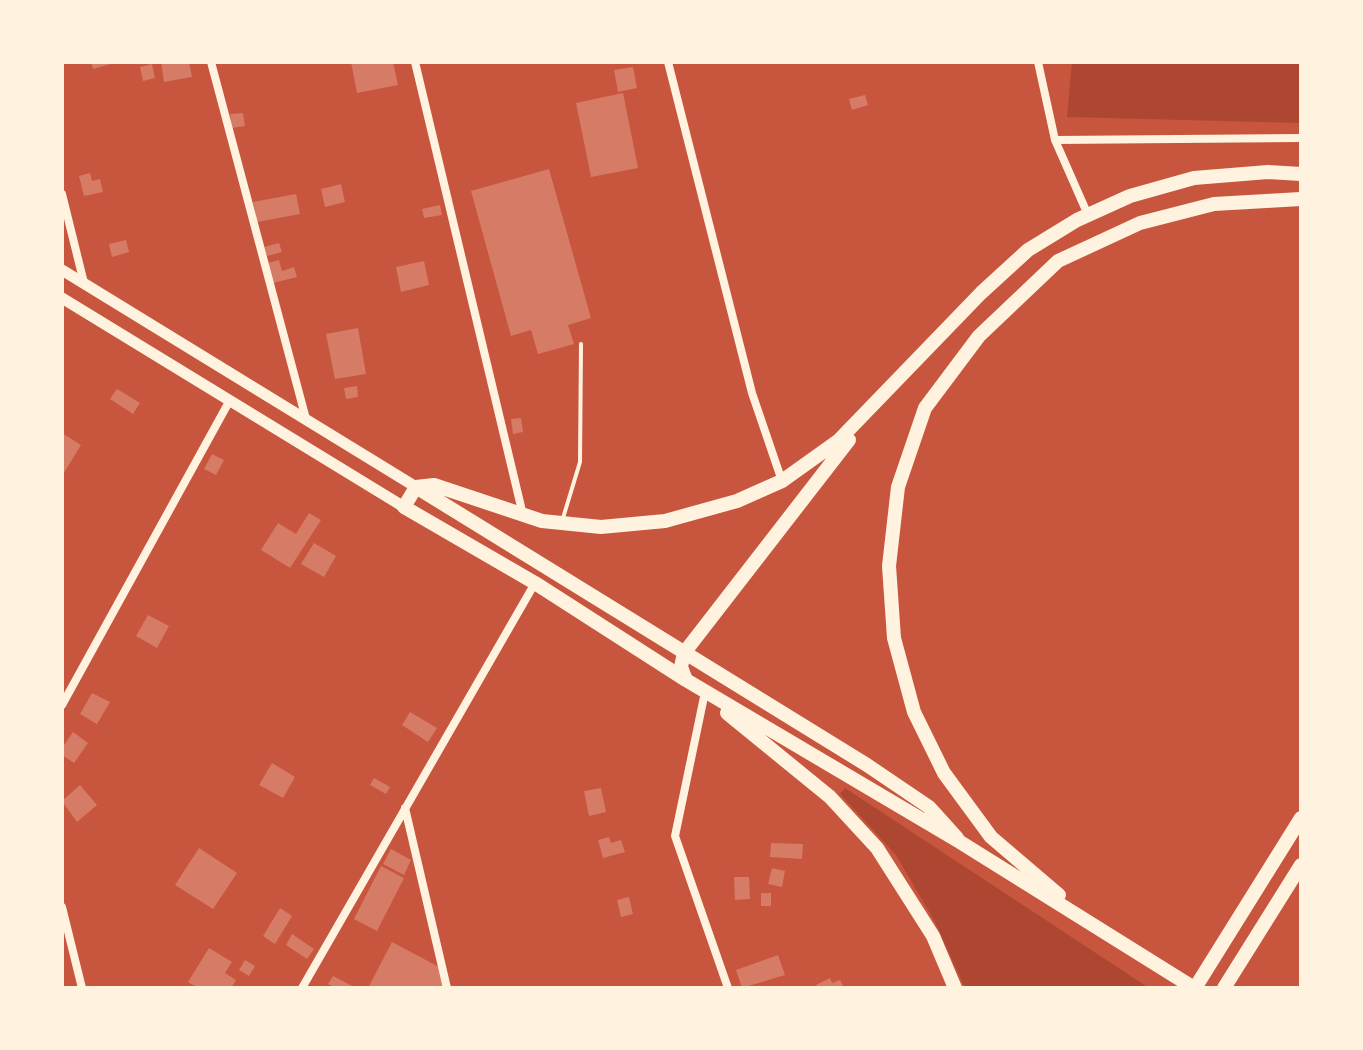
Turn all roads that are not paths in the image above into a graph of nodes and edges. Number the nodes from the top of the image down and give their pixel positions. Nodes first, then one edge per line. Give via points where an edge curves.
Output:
1 (211, 62) edge
2 (415, 62) edge
3 (668, 62) edge
4 (1038, 62) edge
5 (1301, 138) edge
6 (1055, 140) junction
7 (1301, 174) edge
8 (62, 194) edge
9 (1301, 199) edge
10 (1088, 215) junction
11 (62, 270) edge
12 (84, 283) junction
13 (62, 298) edge
14 (581, 344) dead end
15 (881, 398) junction
16 (230, 400) junction
17 (306, 419) junction
18 (782, 481) junction
19 (416, 487) junction
20 (404, 507) junction
21 (523, 516) junction
22 (561, 524) junction
23 (535, 583) junction
24 (684, 653) junction
25 (686, 680) junction
26 (709, 694) junction
27 (62, 705) edge
28 (405, 808) junction
29 (1301, 818) edge
30 (960, 842) junction
31 (1301, 865) edge
32 (62, 907) edge
33 (1082, 917) junction
34 (82, 988) edge
35 (302, 988) edge
36 (447, 988) edge
37 (728, 988) edge
38 (955, 988) edge
39 (1195, 988) edge
40 (1224, 988) edge

1 - 17 street
2 - 21 street
3 - 18 street via 744,363
4 - 6 street
5 - 6 street
6 - 10 street
7 - 10 highway via 1194,178 1130,196
8 - 12 street
9 - 33 highway via 1214,204 1140,223 1058,261 979,336 925,408 898,487 889,566 894,638 914,712 944,773 991,837
10 - 15 highway via 1028,250
11 - 12 main road
12 - 17 main road
13 - 16 main road
14 - 22 lane via 580,462
15 - 18 highway via 838,441
15 - 24 highway
16 - 20 main road
16 - 27 street
17 - 19 main road
18 - 22 highway via 725,505 665,521 611,527
19 - 20 highway
19 - 21 highway via 442,486
19 - 24 highway
20 - 23 highway
21 - 22 highway
23 - 25 highway
23 - 28 street
24 - 25 highway via 681,667
24 - 30 highway via 929,807
25 - 26 highway
26 - 30 highway
26 - 37 street via 675,836
26 - 38 highway via 830,797 877,848 933,936
28 - 35 street
28 - 36 street
29 - 39 highway
30 - 33 highway
31 - 40 highway
32 - 34 street
33 - 39 highway

